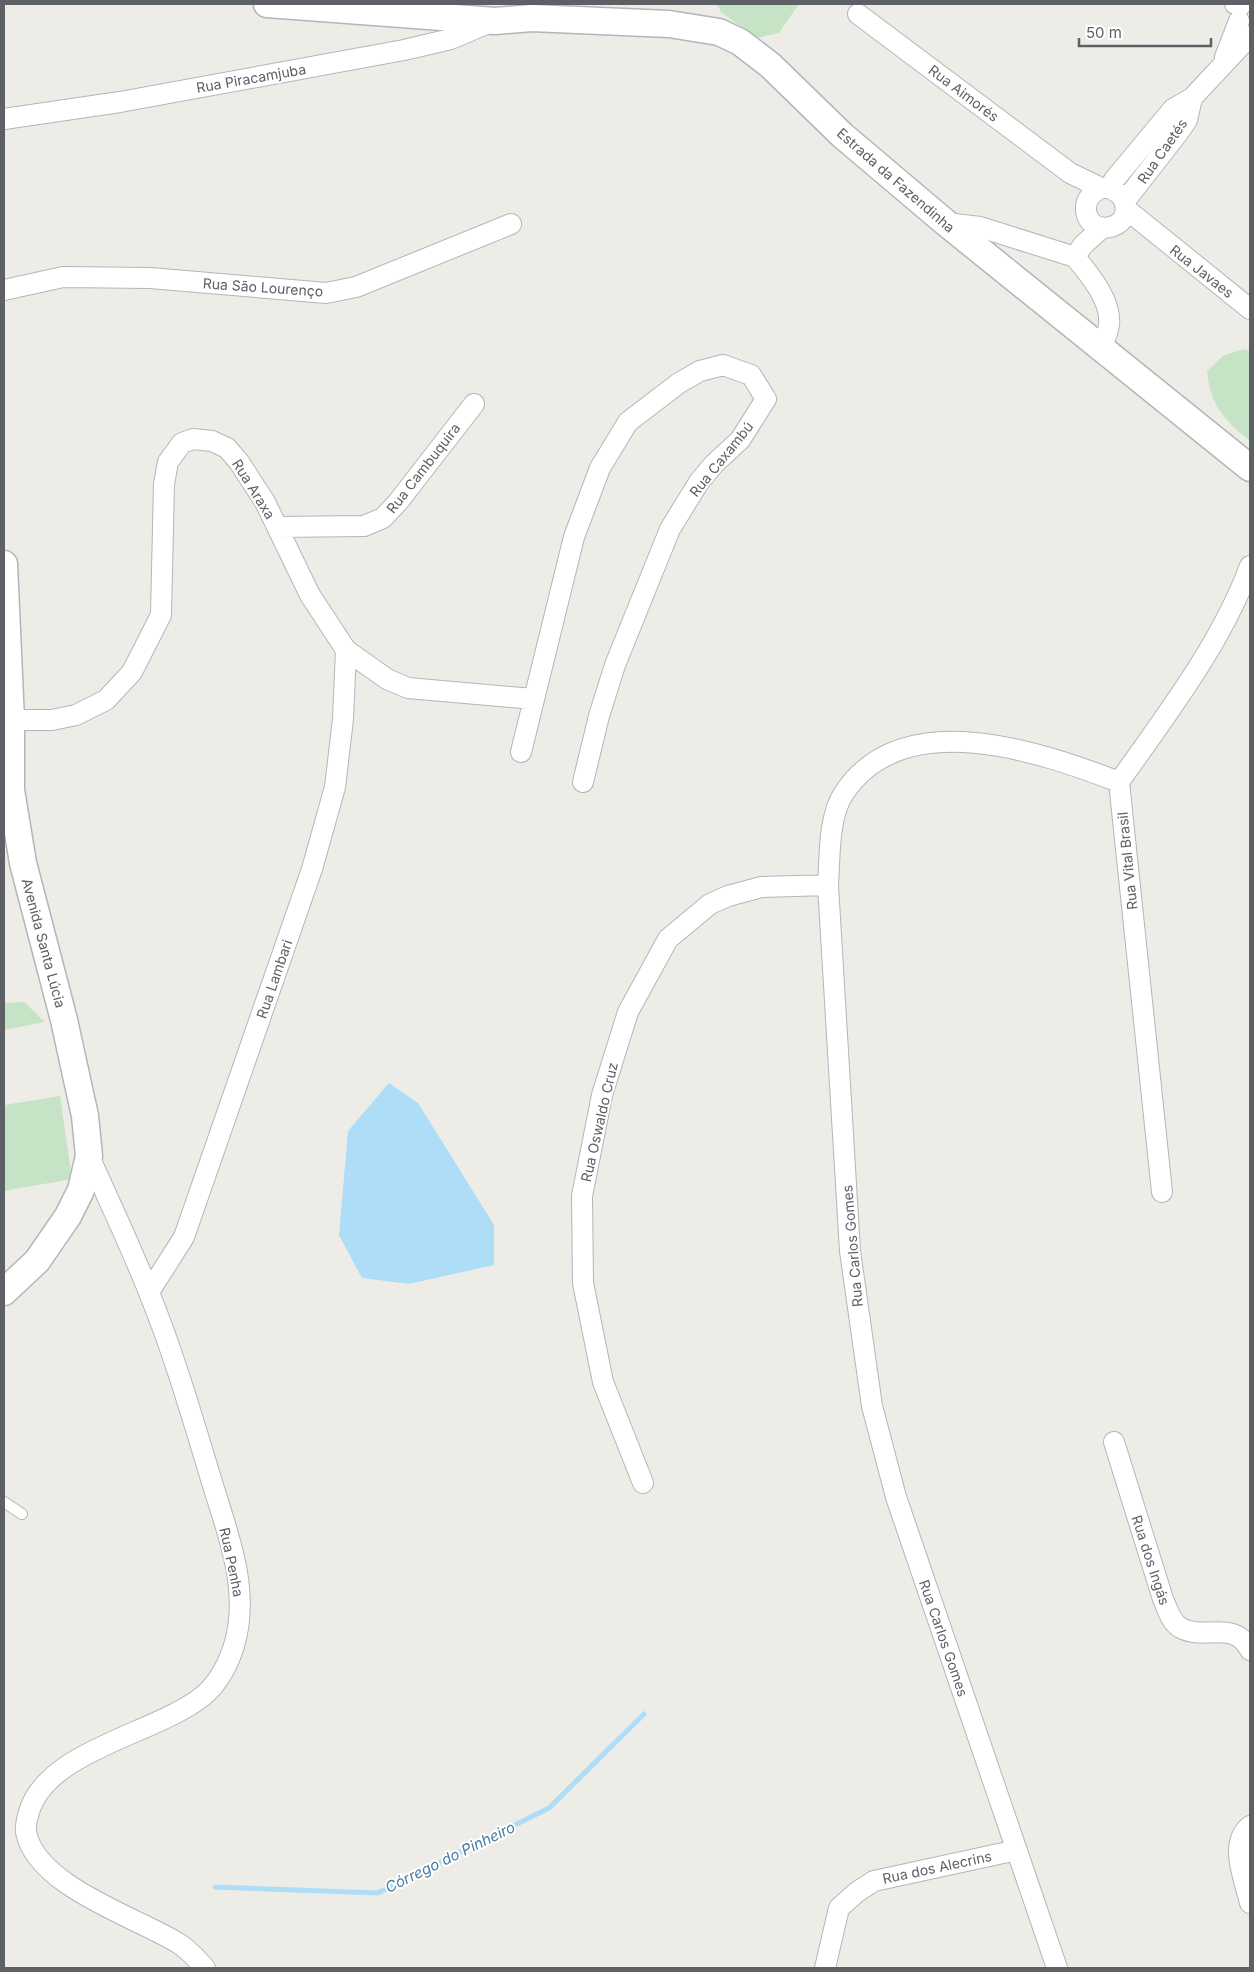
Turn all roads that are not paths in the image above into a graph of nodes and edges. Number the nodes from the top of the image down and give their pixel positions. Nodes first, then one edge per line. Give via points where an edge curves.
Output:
1 (266, 4) edge
2 (532, 11) edge
3 (858, 14) dead end
4 (1243, 17) edge
5 (495, 21) junction
6 (4, 119) edge
7 (1107, 207) junction
8 (946, 223) junction
9 (511, 224) dead end
10 (1079, 251) junction
11 (4, 290) edge
12 (1250, 309) edge
13 (1102, 348) junction
14 (474, 404) dead end
15 (1250, 468) edge
16 (277, 527) junction
17 (4, 564) edge
18 (1250, 566) edge
19 (346, 650) junction
20 (534, 698) junction
21 (11, 720) junction
22 (521, 752) dead end
23 (583, 782) dead end
24 (1119, 782) junction
25 (828, 885) junction
26 (89, 1156) junction
27 (1162, 1192) dead end
28 (4, 1292) edge
29 (149, 1292) junction
30 (1114, 1442) dead end
31 (644, 1483) dead end
32 (4, 1502) edge
33 (22, 1514) dead end
34 (1250, 1650) edge
35 (1250, 1826) edge
36 (1017, 1850) junction
37 (1250, 1903) edge
38 (205, 1968) edge
39 (825, 1968) edge
40 (1057, 1968) edge

1 - 5 street, Estrada da Fazendinha
2 - 5 street, Estrada da Fazendinha
2 - 8 street, Estrada da Fazendinha via 669,24 719,32 740,42 770,65 842,135
3 - 7 street, Rua Aimorés via 1070,173
4 - 7 street, Rua Caetés via 1222,64 1192,98 1173,109 1114,180
5 - 6 street, Rua Piracamjuba via 451,39 404,50 120,102
7 - 10 street
7 - 12 street, Rua Javaes via 1139,218
8 - 10 street via 980,227
8 - 13 street, Estrada da Fazendinha
9 - 11 street, Rua São Lourenço via 356,287 326,293 150,278 63,277
10 - 13 street via 1108,312 1109,324
13 - 15 street, Estrada da Fazendinha
14 - 16 street, Rua Cambuquira via 383,518 364,526
16 - 19 street, Rua Araxa via 310,595
16 - 21 street, Rua Araxa via 260,495 227,448 212,441 193,439 182,443 168,462 164,484 161,615 132,672 106,700 76,715 52,720
17 - 21 street, Avenida Santa Lúcia
18 - 24 street via 1226,620
19 - 20 street, Rua Araxa via 387,679 408,688
19 - 29 street, Rua Lambari via 343,719 335,787 312,869 184,1237
20 - 22 street, Rua Caxambú
20 - 23 street, Rua Caxambú via 574,537 600,468 628,422 665,392 700,371 724,365 751,375 766,399 740,440 700,482 670,529 615,665
21 - 26 street, Avenida Santa Lúcia via 11,790 23,862 64,1020 85,1116
24 - 25 street, Rua Carlos Gomes via 1076,765 1007,746 957,741 932,742 909,748 866,769 844,793 832,829
24 - 27 street, Rua Vital Brasil
25 - 31 street, Rua Oswaldo Cruz via 762,887 728,896 710,904 668,939 628,1012 602,1095 582,1196 583,1283 603,1382
25 - 36 street, Rua Carlos Gomes via 850,1251 872,1406 896,1497
26 - 28 street, Avenida Santa Lúcia via 81,1190 68,1216 37,1261
26 - 29 street, Rua Penha
29 - 38 street, Rua Penha via 234,1555 241,1604 236,1640 229,1660 205,1695 152,1726 78,1759 54,1775 40,1790 25,1829 29,1844 41,1863 57,1876 93,1899 180,1944
30 - 34 street, Rua dos Ingás via 1170,1616 1180,1628 1193,1632 1234,1634 1246,1641
32 - 33 lane
35 - 37 street via 1240,1841 1240,1850
36 - 39 street, Rua dos Alecrins via 874,1881 839,1908
36 - 40 street, Rua Carlos Gomes

